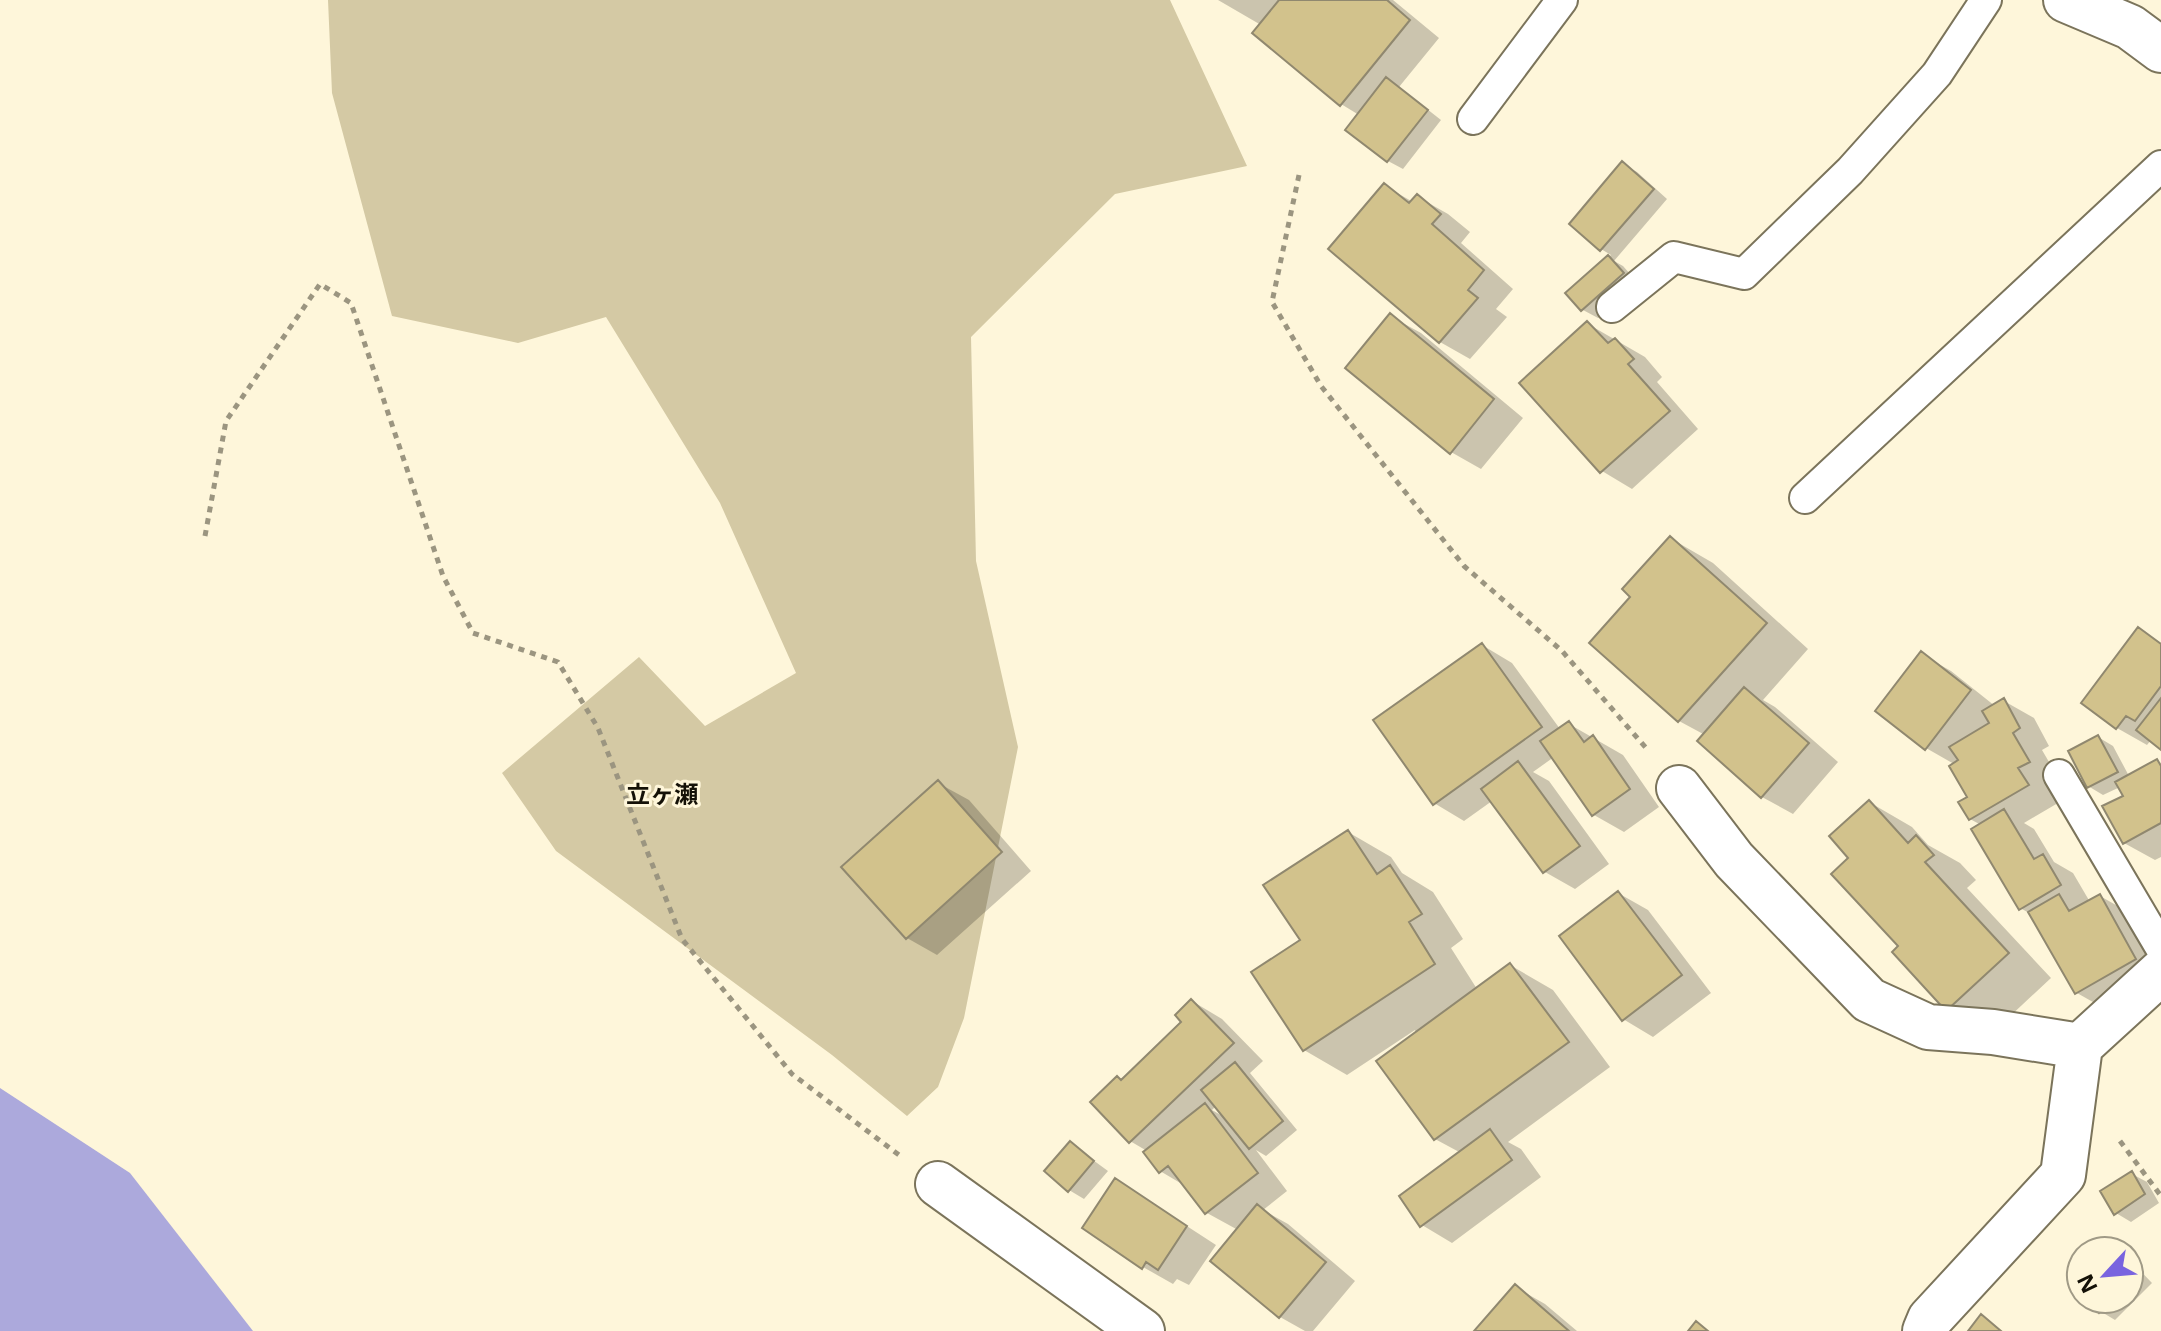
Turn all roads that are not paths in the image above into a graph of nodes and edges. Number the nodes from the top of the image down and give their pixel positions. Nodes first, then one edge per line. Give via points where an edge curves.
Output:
1 (1562, 0) edge
2 (1986, 0) edge
3 (2066, 0) edge
4 (2161, 50) edge
5 (1473, 119) dead end
6 (2161, 166) edge
7 (1612, 307) dead end
8 (1805, 498) dead end
9 (2059, 775) dead end
10 (1679, 788) road end
11 (2161, 948) edge
12 (2161, 972) edge
13 (2080, 1046) junction
14 (938, 1184) road end
15 (1142, 1331) edge
16 (1925, 1331) edge

1 - 5 lane
2 - 7 lane via 1937,74 1850,171 1744,274 1674,257
3 - 4 street via 2130,27
6 - 8 lane
9 - 11 lane
10 - 13 street via 1734,860 1869,1000 1928,1027
12 - 13 street
13 - 16 street via 2063,1175 1930,1319
14 - 15 street

